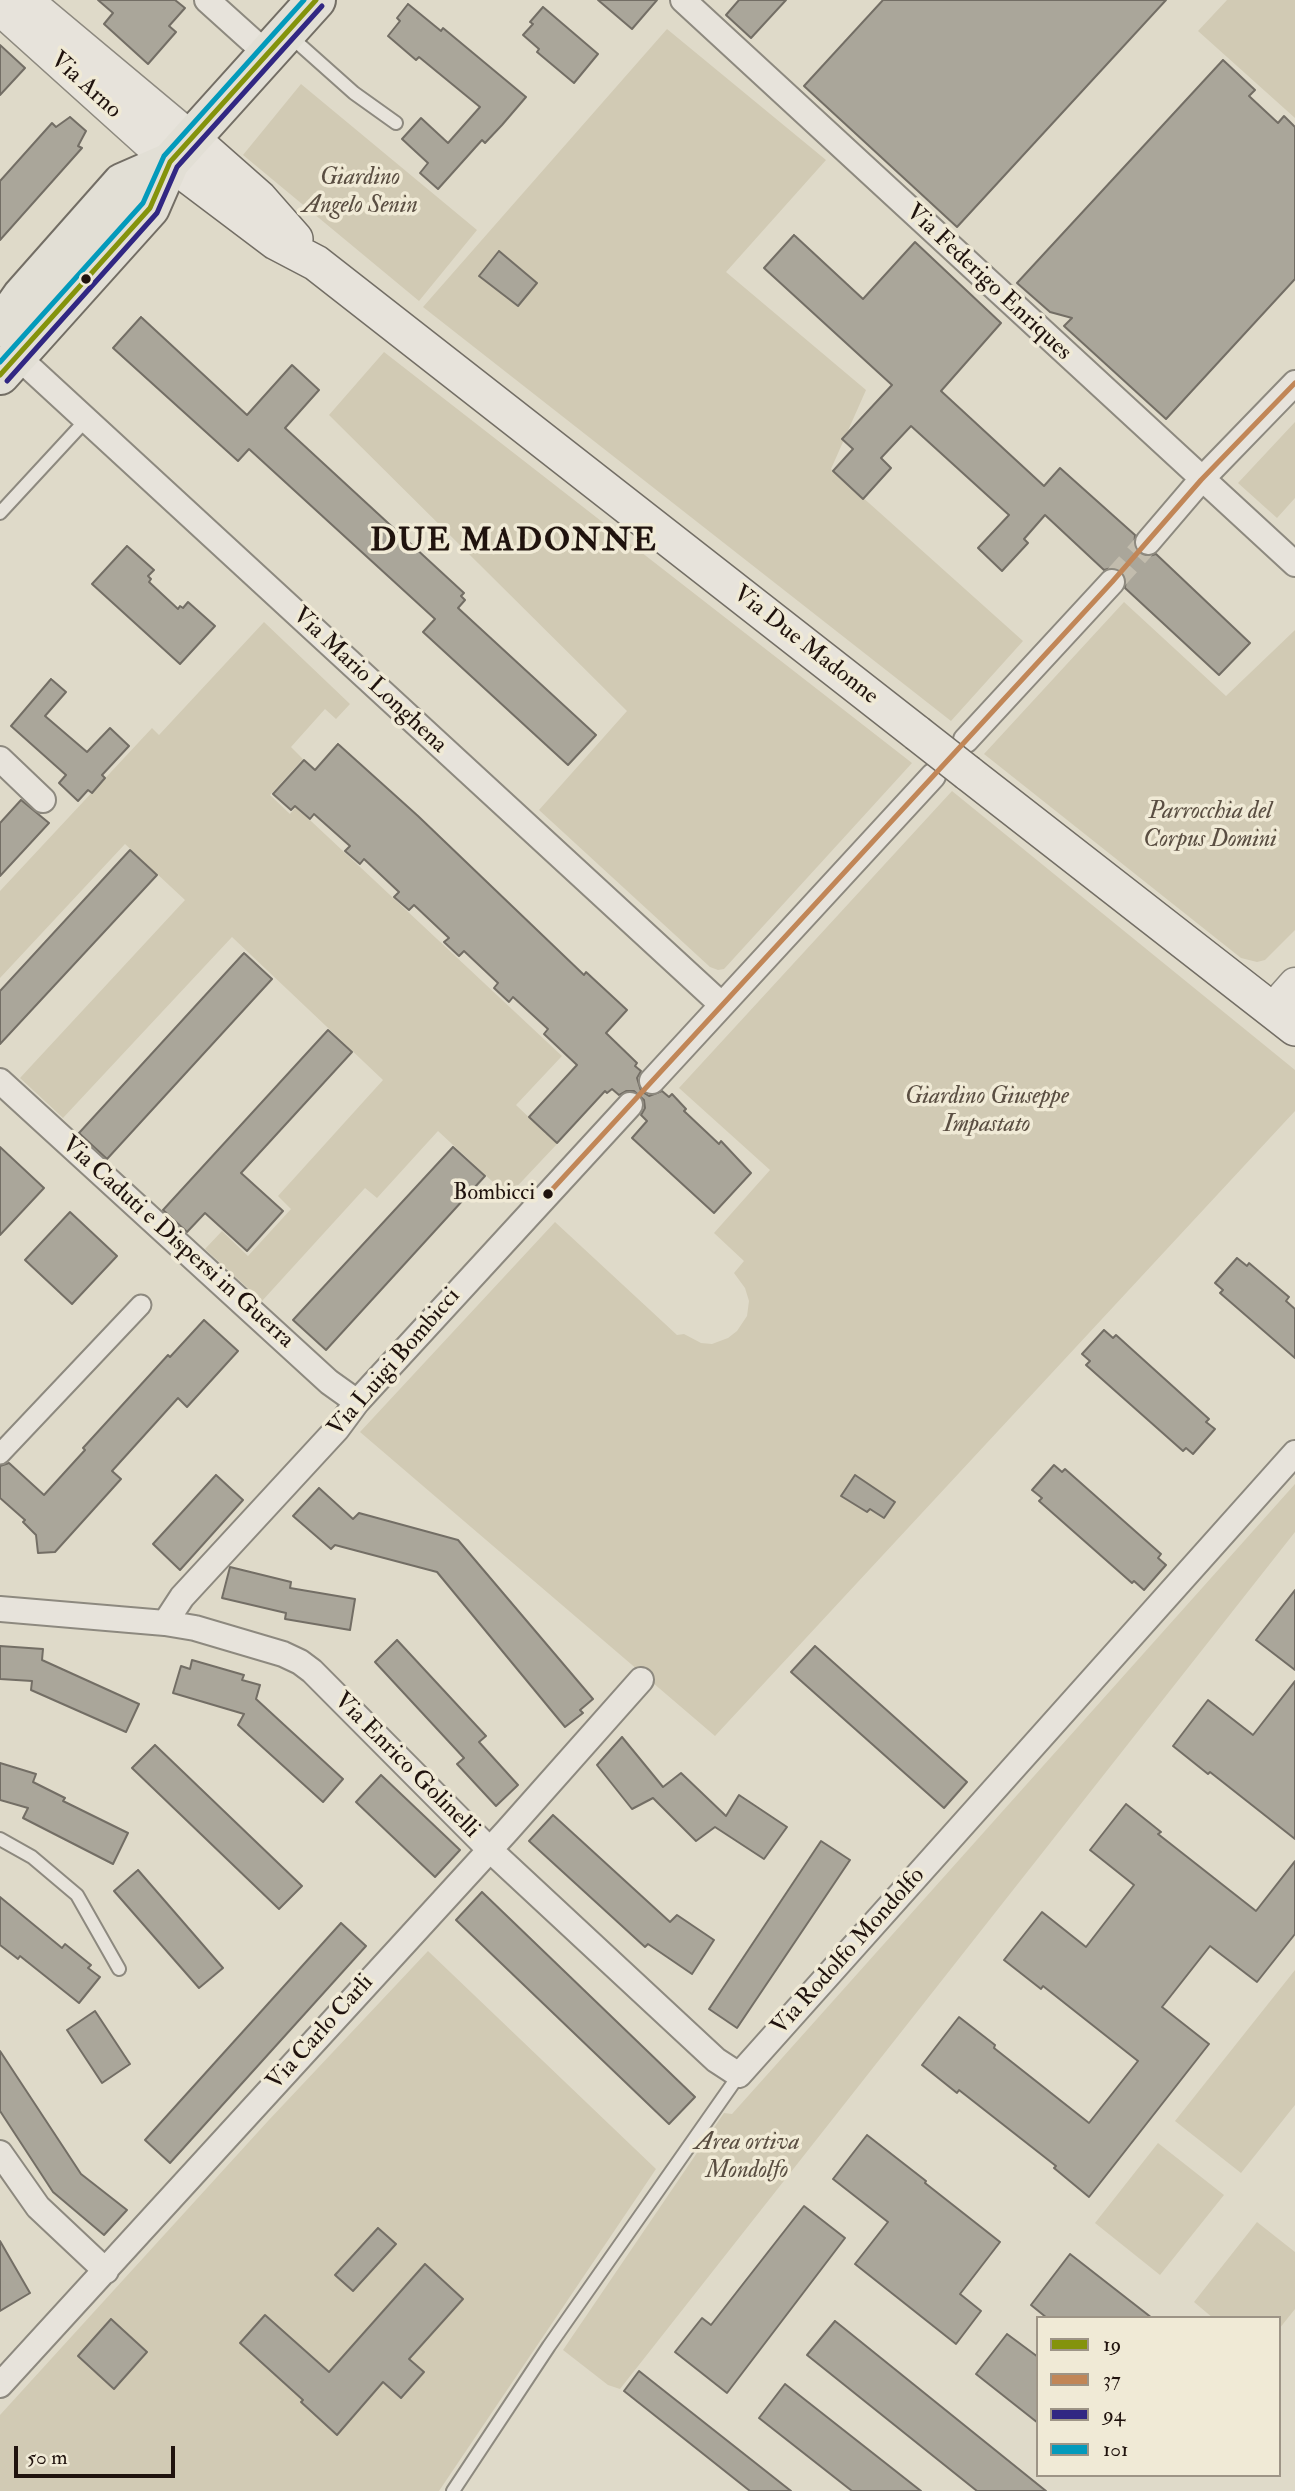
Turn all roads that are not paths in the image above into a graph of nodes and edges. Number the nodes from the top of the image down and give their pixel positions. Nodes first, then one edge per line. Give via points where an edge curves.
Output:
1 (26, 0) edge
2 (207, 0) edge
3 (316, 0) edge
4 (683, 0) edge
5 (0, 9) edge
6 (278, 44) junction
7 (396, 123) dead end
8 (180, 150) junction
9 (4, 351) edge
10 (1295, 383) edge
11 (86, 420) junction
12 (1201, 480) junction
13 (0, 513) edge
14 (1148, 542) tunnel mouth
15 (1295, 564) edge
16 (1112, 582) tunnel mouth
17 (967, 756) junction
18 (0, 760) edge
19 (933, 776) dead end
20 (43, 800) dead end
21 (1295, 984) edge
22 (722, 1005) junction
23 (1283, 1019) edge
24 (0, 1081) edge
25 (652, 1082) dead end
26 (630, 1105) dead end
27 (141, 1305) dead end
28 (357, 1402) junction
29 (1295, 1453) edge
30 (0, 1454) edge
31 (0, 1609) edge
32 (165, 1623) junction
33 (641, 1680) dead end
34 (0, 1839) edge
35 (489, 1849) junction
36 (119, 1969) dead end
37 (739, 2075) junction
38 (0, 2153) edge
39 (106, 2271) junction
40 (0, 2385) edge
41 (453, 2491) edge

1 - 8 street, Via Arno
2 - 6 street
3 - 6 main road
4 - 12 street, Via Federigo Enriques
5 - 8 street, Via Arno
6 - 7 lane via 320,65
6 - 8 main road
8 - 9 main road via 150,208 41,328
8 - 9 main road via 122,183 22,296
8 - 17 main road, Via Due Madonne, bridge via 276,243 316,263 917,733
9 - 11 street, Via Mario Longhena
10 - 12 street
11 - 13 lane
11 - 22 street, Via Mario Longhena
12 - 14 street
12 - 15 street, Via Federigo Enriques
16 - 17 street
17 - 23 main road, Via Due Madonne
18 - 20 street
19 - 22 street
21 - 23 street
22 - 25 street
24 - 28 street, Via Caduti e Dispersi in Guerra via 329,1382
26 - 28 street, Via Luigi Bombicci
27 - 30 street
28 - 32 street, Via Luigi Bombicci via 182,1597
29 - 37 street, Via Rodolfo Mondolfo
31 - 32 street, Via Enrico Golinelli
32 - 35 street, Via Enrico Golinelli via 300,1662
33 - 35 street, Via Carlo Carli
34 - 36 lane via 32,1857 77,1895
35 - 37 street, Via Enrico Golinelli via 716,2060
35 - 39 street, Via Carlo Carli
37 - 41 lane, Via Rodolfo Mondolfo
38 - 39 street via 38,2207
39 - 40 street, Via Carlo Carli

